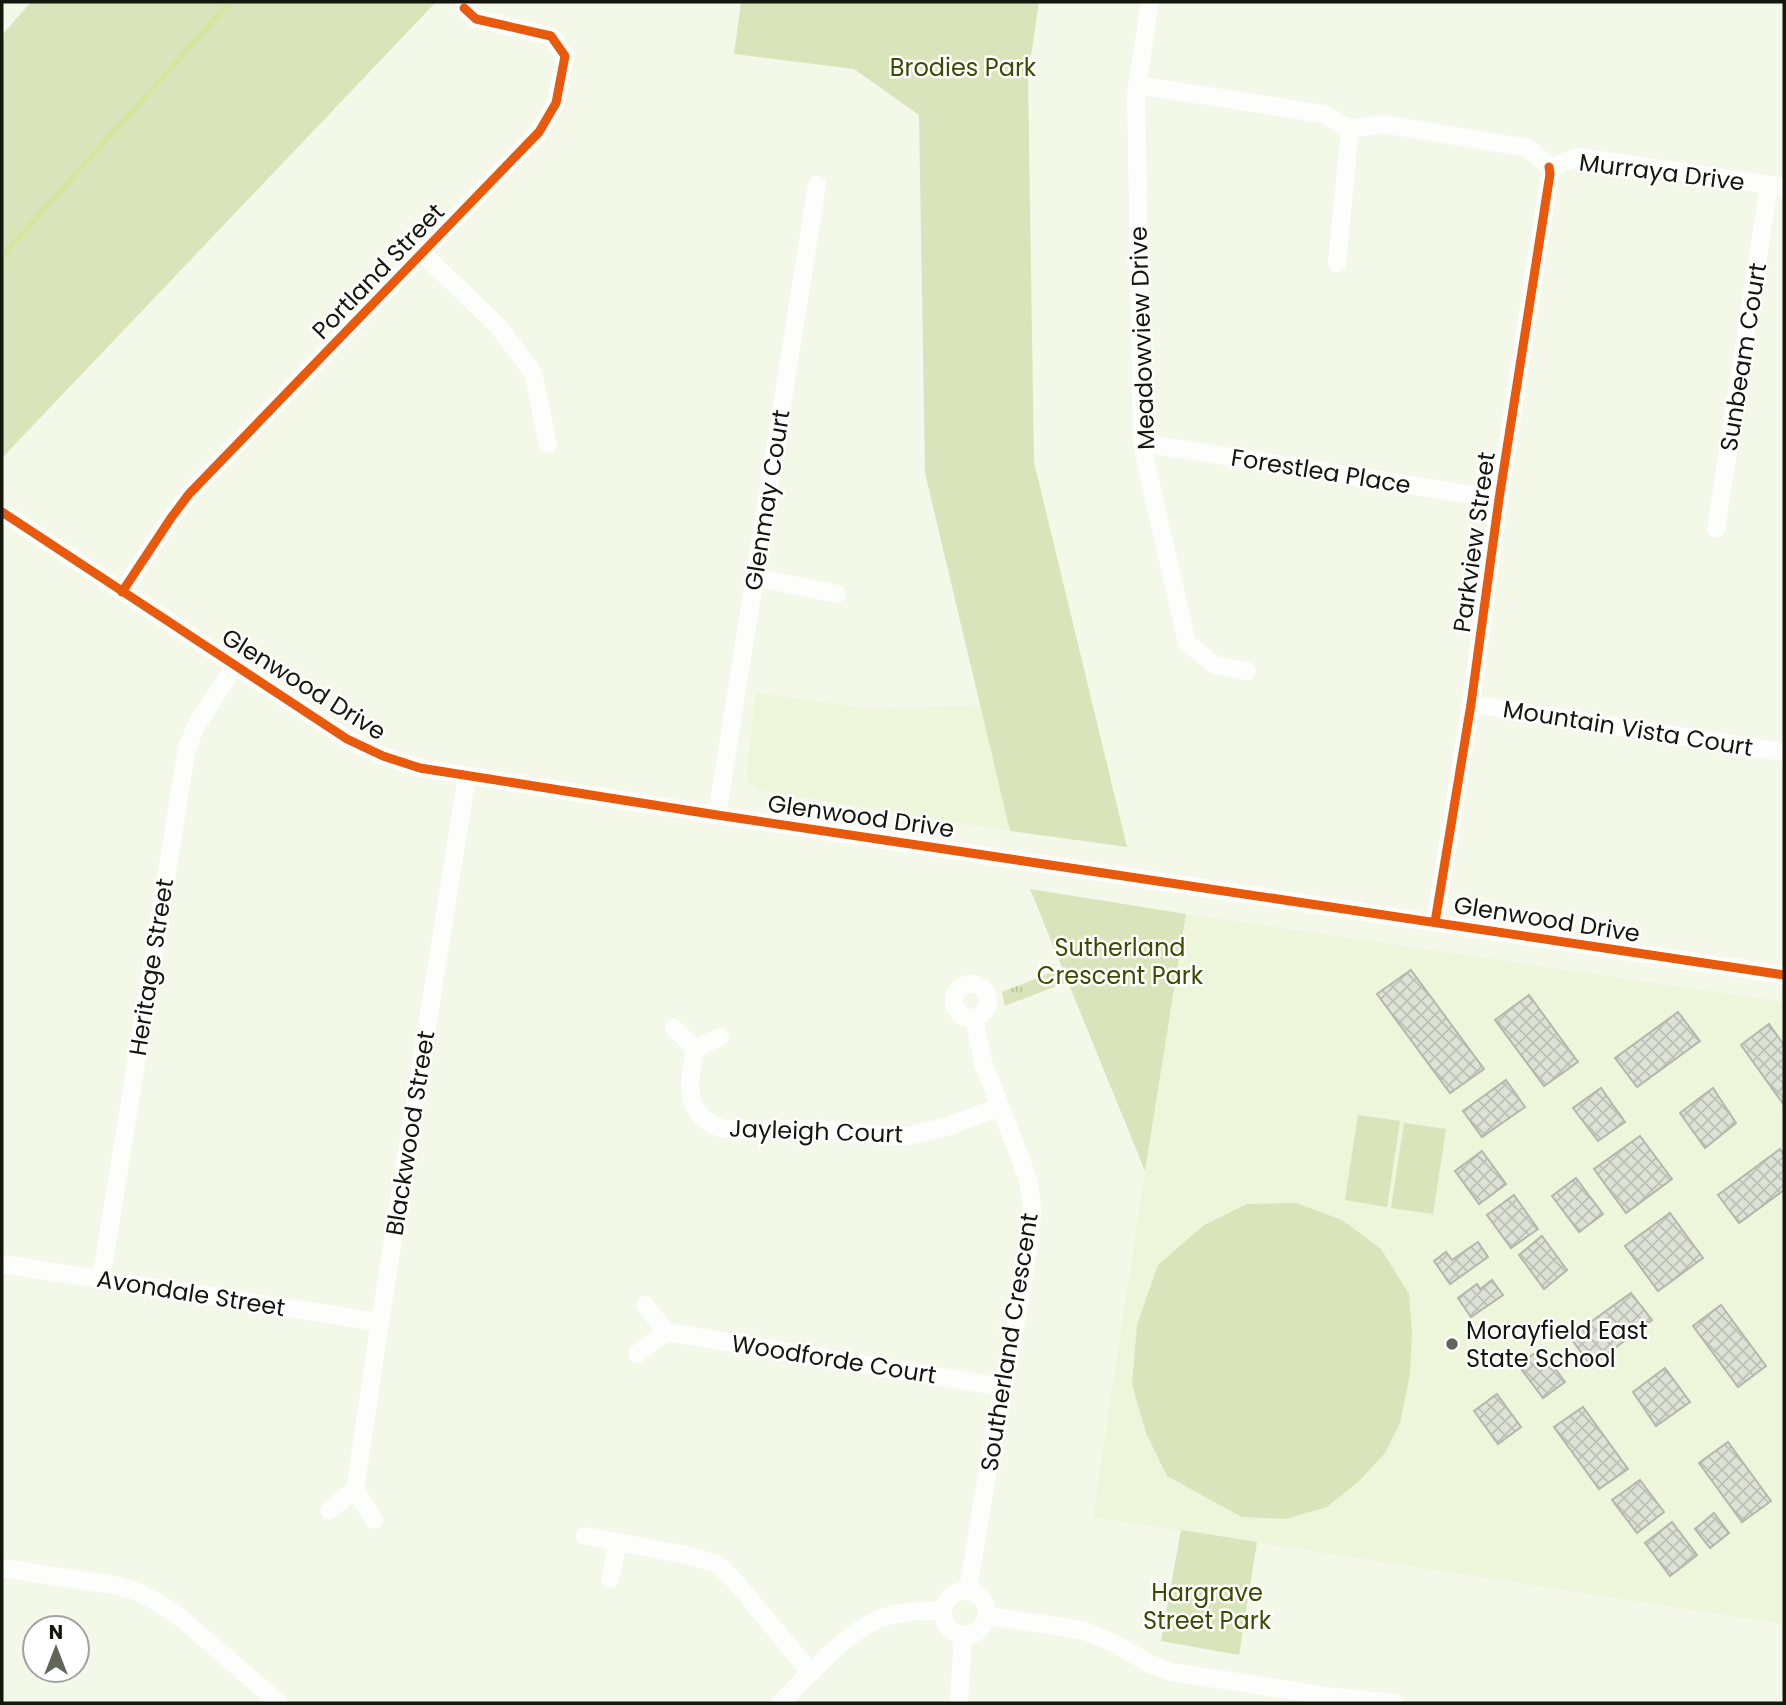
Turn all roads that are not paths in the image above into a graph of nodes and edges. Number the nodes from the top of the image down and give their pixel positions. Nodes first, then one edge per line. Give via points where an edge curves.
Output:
1 (1150, 2) edge
2 (464, 8) dead end
3 (1136, 85) junction
4 (1350, 129) junction
5 (1549, 167) junction
6 (817, 185) dead end
7 (1777, 186) edge
8 (422, 253) junction
9 (1337, 262) dead end
10 (1143, 443) junction
11 (548, 444) dead end
12 (1499, 499) junction
13 (2, 512) edge
14 (1716, 529) dead end
15 (755, 577) junction
16 (122, 592) junction
17 (837, 594) dead end
18 (235, 666) junction
19 (1247, 671) dead end
20 (1471, 704) junction
21 (1784, 752) edge
22 (467, 776) junction
23 (717, 814) junction
24 (1435, 922) junction
25 (1784, 975) edge
26 (974, 1018) dead end
27 (674, 1028) dead end
28 (720, 1037) dead end
29 (695, 1049) junction
30 (1000, 1107) junction
31 (2, 1264) edge
32 (101, 1280) junction
33 (645, 1305) dead end
34 (380, 1322) junction
35 (666, 1332) junction
36 (636, 1354) dead end
37 (1003, 1387) junction
38 (355, 1490) junction
39 (329, 1510) dead end
40 (374, 1520) dead end
41 (585, 1536) dead end
42 (618, 1542) junction
43 (2, 1568) edge
44 (610, 1579) dead end
45 (968, 1590) junction
46 (943, 1611) junction
47 (988, 1616) junction
48 (963, 1635) junction
49 (811, 1673) junction
50 (279, 1703) edge
51 (780, 1703) edge
52 (959, 1703) edge
53 (1395, 1703) edge

1 - 3 street, Meadowview Drive
2 - 8 street, Portland Street via 476,19 551,36 565,56 556,103 539,132
3 - 4 street via 1324,114
3 - 10 street, Meadowview Drive
4 - 5 street, Murraya Drive via 1383,124 1528,148
4 - 9 street
5 - 7 street, Murraya Drive via 1579,156
5 - 12 street, Parkview Street
6 - 15 street, Glenmay Court
7 - 14 street, Sunbeam Court
8 - 11 street via 498,326 533,373
8 - 16 street, Portland Street via 189,494
10 - 12 street, Forestlea Place
10 - 19 street, Meadowview Drive via 1187,643 1215,665
12 - 20 street, Parkview Street
13 - 16 street, Glenwood Drive
15 - 17 street
15 - 23 street, Glenmay Court
16 - 18 street, Glenwood Drive
18 - 22 street, Glenwood Drive via 365,748 403,763
18 - 32 street, Heritage Street via 187,748
20 - 21 street, Mountain Vista Court
20 - 24 street, Parkview Street
22 - 23 street, Glenwood Drive
22 - 34 street, Blackwood Street
23 - 24 street, Glenwood Drive
24 - 25 street, Glenwood Drive
26 - 30 street, Southerland Crescent via 983,1062
27 - 29 street
28 - 29 street
29 - 30 street, Jayleigh Court via 689,1081 692,1101 705,1120 724,1129 821,1129 907,1136 946,1128
30 - 37 street, Southerland Crescent via 1028,1179 1032,1206
31 - 32 street, Avondale Street
32 - 34 street, Avondale Street
33 - 35 street
34 - 38 street, Blackwood Street
35 - 36 street
35 - 37 street, Woodforde Court
37 - 45 street, Southerland Crescent
38 - 39 street
38 - 40 street
41 - 42 street
42 - 44 street
42 - 49 street via 717,1564
43 - 50 street via 138,1592 176,1615
45 - 46 street via 949,1597
45 - 47 street via 985,1602
46 - 48 street via 950,1630
46 - 49 street via 907,1612 876,1620
47 - 48 street via 982,1628
47 - 53 street via 1082,1630 1172,1672
48 - 52 street
49 - 51 street

